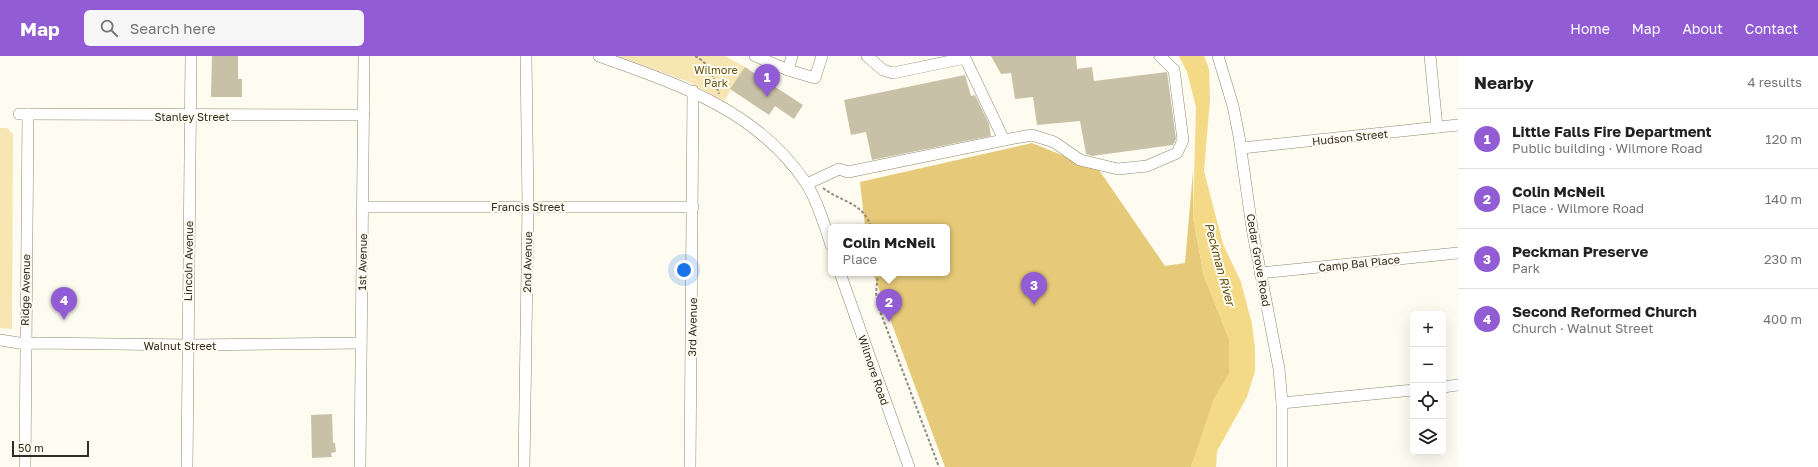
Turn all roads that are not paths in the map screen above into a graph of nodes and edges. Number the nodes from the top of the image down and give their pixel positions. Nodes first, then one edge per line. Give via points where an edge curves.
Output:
1 (191, 56) edge
2 (364, 56) edge
3 (526, 56) edge
4 (599, 56) edge
5 (755, 56) edge
6 (792, 56) edge
7 (822, 56) edge
8 (867, 56) edge
9 (1160, 56) edge
10 (1218, 56) edge
11 (1430, 56) edge
12 (964, 57) edge
13 (788, 70) junction
14 (693, 91) junction
15 (24, 114) joint
16 (190, 116) junction
17 (364, 116) junction
18 (1458, 125) edge
19 (1437, 127) junction
20 (1004, 140) junction
21 (1242, 148) junction
22 (810, 183) junction
23 (528, 206) junction
24 (363, 207) junction
25 (693, 207) junction
26 (828, 237) edge
27 (1458, 253) edge
28 (1260, 273) junction
29 (841, 276) edge
30 (0, 340) edge
31 (361, 343) junction
32 (25, 344) junction
33 (188, 345) junction
34 (1458, 385) edge
35 (1446, 386) edge
36 (1410, 390) edge
37 (1282, 403) junction
38 (25, 467) edge
39 (187, 467) edge
40 (360, 467) edge
41 (524, 467) edge
42 (690, 467) edge
43 (909, 467) edge
44 (1282, 467) edge

1 - 16 street, Lincoln Avenue
2 - 17 street, 1st Avenue
3 - 23 street, 2nd Avenue
4 - 14 street
5 - 13 street
6 - 13 street
7 - 13 street via 815,78
8 - 12 street via 883,70 893,73
9 - 20 street via 1174,70 1183,140 1177,153 1148,166 1118,169 1080,160 1054,142 1032,135
10 - 21 street, Cedar Grove Road
11 - 19 street
12 - 20 street
14 - 22 street via 724,107 763,134
14 - 25 street, 3rd Avenue
15 - 16 street, Stanley Street
15 - 32 street, Ridge Avenue
16 - 17 street, Stanley Street
16 - 33 street, Lincoln Avenue
17 - 24 street, 1st Avenue
18 - 19 street, Hudson Street
19 - 21 street, Hudson Street
20 - 22 street via 848,172 839,169
21 - 28 street, Cedar Grove Road
22 - 26 street
23 - 24 street, Francis Street
23 - 25 street, Francis Street
23 - 41 street, 2nd Avenue
24 - 31 street, 1st Avenue
25 - 42 street, 3rd Avenue
27 - 28 street, Camp Bal Place
28 - 37 street, Cedar Grove Road via 1274,337
29 - 43 street, Wilmore Road
30 - 32 street, Walnut Street
31 - 33 street, Walnut Street
31 - 40 street, 1st Avenue
32 - 33 street, Walnut Street
32 - 38 street, Ridge Avenue
33 - 39 street, Lincoln Avenue
34 - 35 street
36 - 37 street
37 - 44 street, Cedar Grove Road

